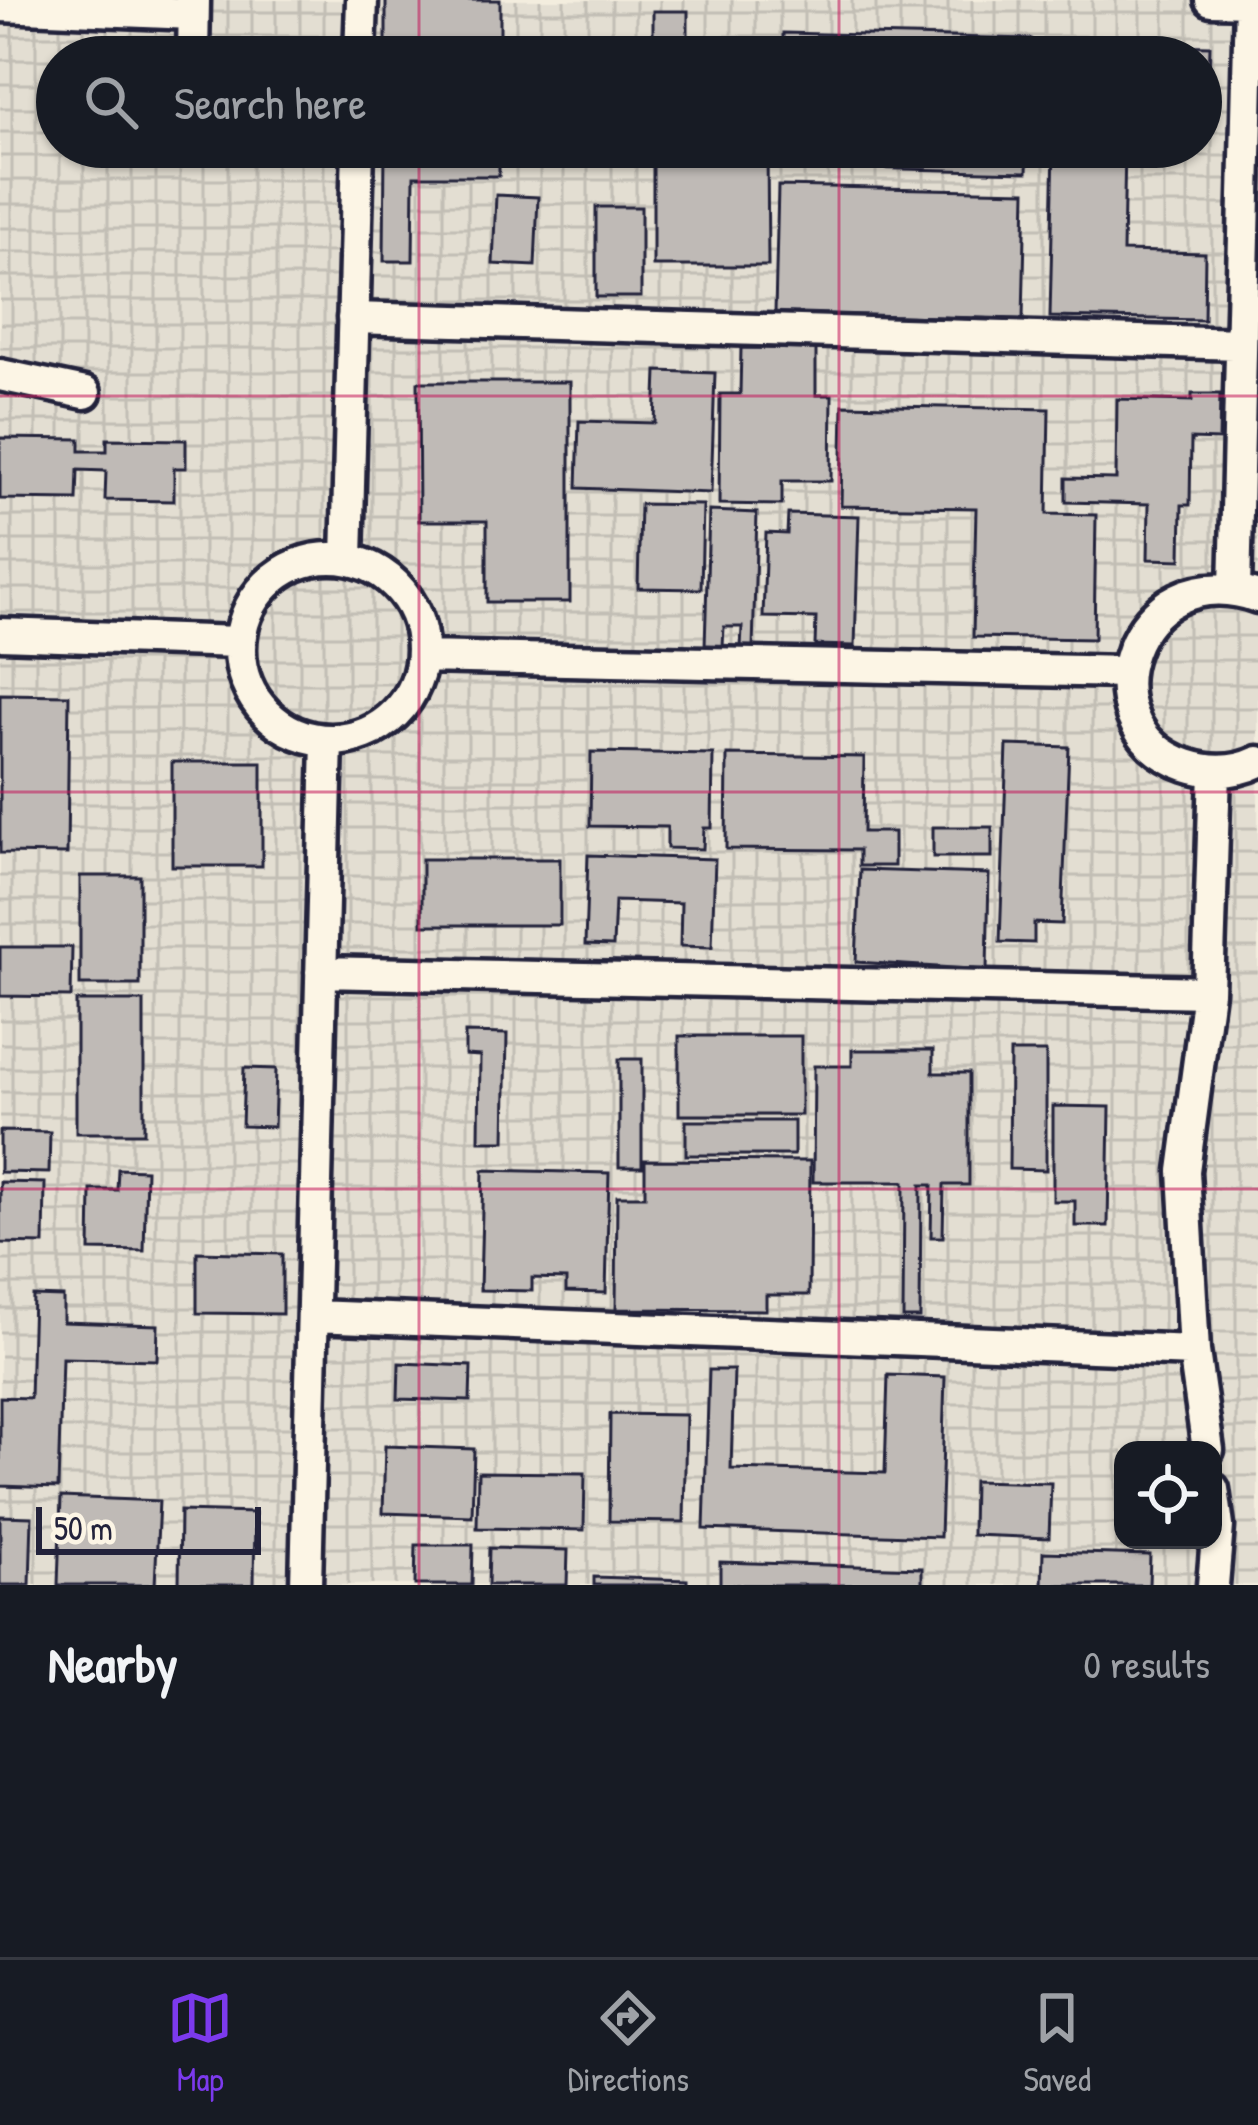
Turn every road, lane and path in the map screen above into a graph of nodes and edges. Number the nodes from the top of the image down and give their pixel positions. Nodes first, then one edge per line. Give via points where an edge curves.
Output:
1 (362, 0) edge
2 (1211, 0) edge
3 (1250, 1) edge
4 (0, 6) edge
5 (193, 7) edge
6 (361, 36) edge
7 (357, 168) edge
8 (353, 318) junction
9 (1241, 344) junction
10 (0, 375) edge
11 (85, 393) dead end
12 (347, 559) junction
13 (1246, 593) edge
14 (0, 634) edge
15 (238, 642) junction
16 (423, 657) junction
17 (1126, 672) junction
18 (327, 740) junction
19 (1258, 762) edge
20 (1215, 770) junction
21 (321, 971) junction
22 (1208, 992) junction
23 (313, 1316) junction
24 (1194, 1351) junction
25 (1207, 1441) edge
26 (1216, 1549) edge
27 (306, 1585) edge
28 (1214, 1585) edge

1 - 6 street
2 - 3 street
3 - 9 street
4 - 5 street
7 - 8 street
8 - 9 street
8 - 12 street
9 - 13 street
10 - 11 street
12 - 15 street via 306,560 275,575 250,604
12 - 16 street via 402,590 420,625
13 - 17 street via 1194,591 1163,606 1137,634
14 - 15 street
15 - 18 street via 241,674 256,704 285,730
16 - 17 street
16 - 18 street via 411,695 387,723
17 - 20 street via 1144,735 1173,760
18 - 21 street
19 - 20 street
20 - 22 street
21 - 22 street
21 - 23 street
22 - 24 street via 1184,1171
23 - 24 street
23 - 27 street
24 - 25 street
26 - 28 street

